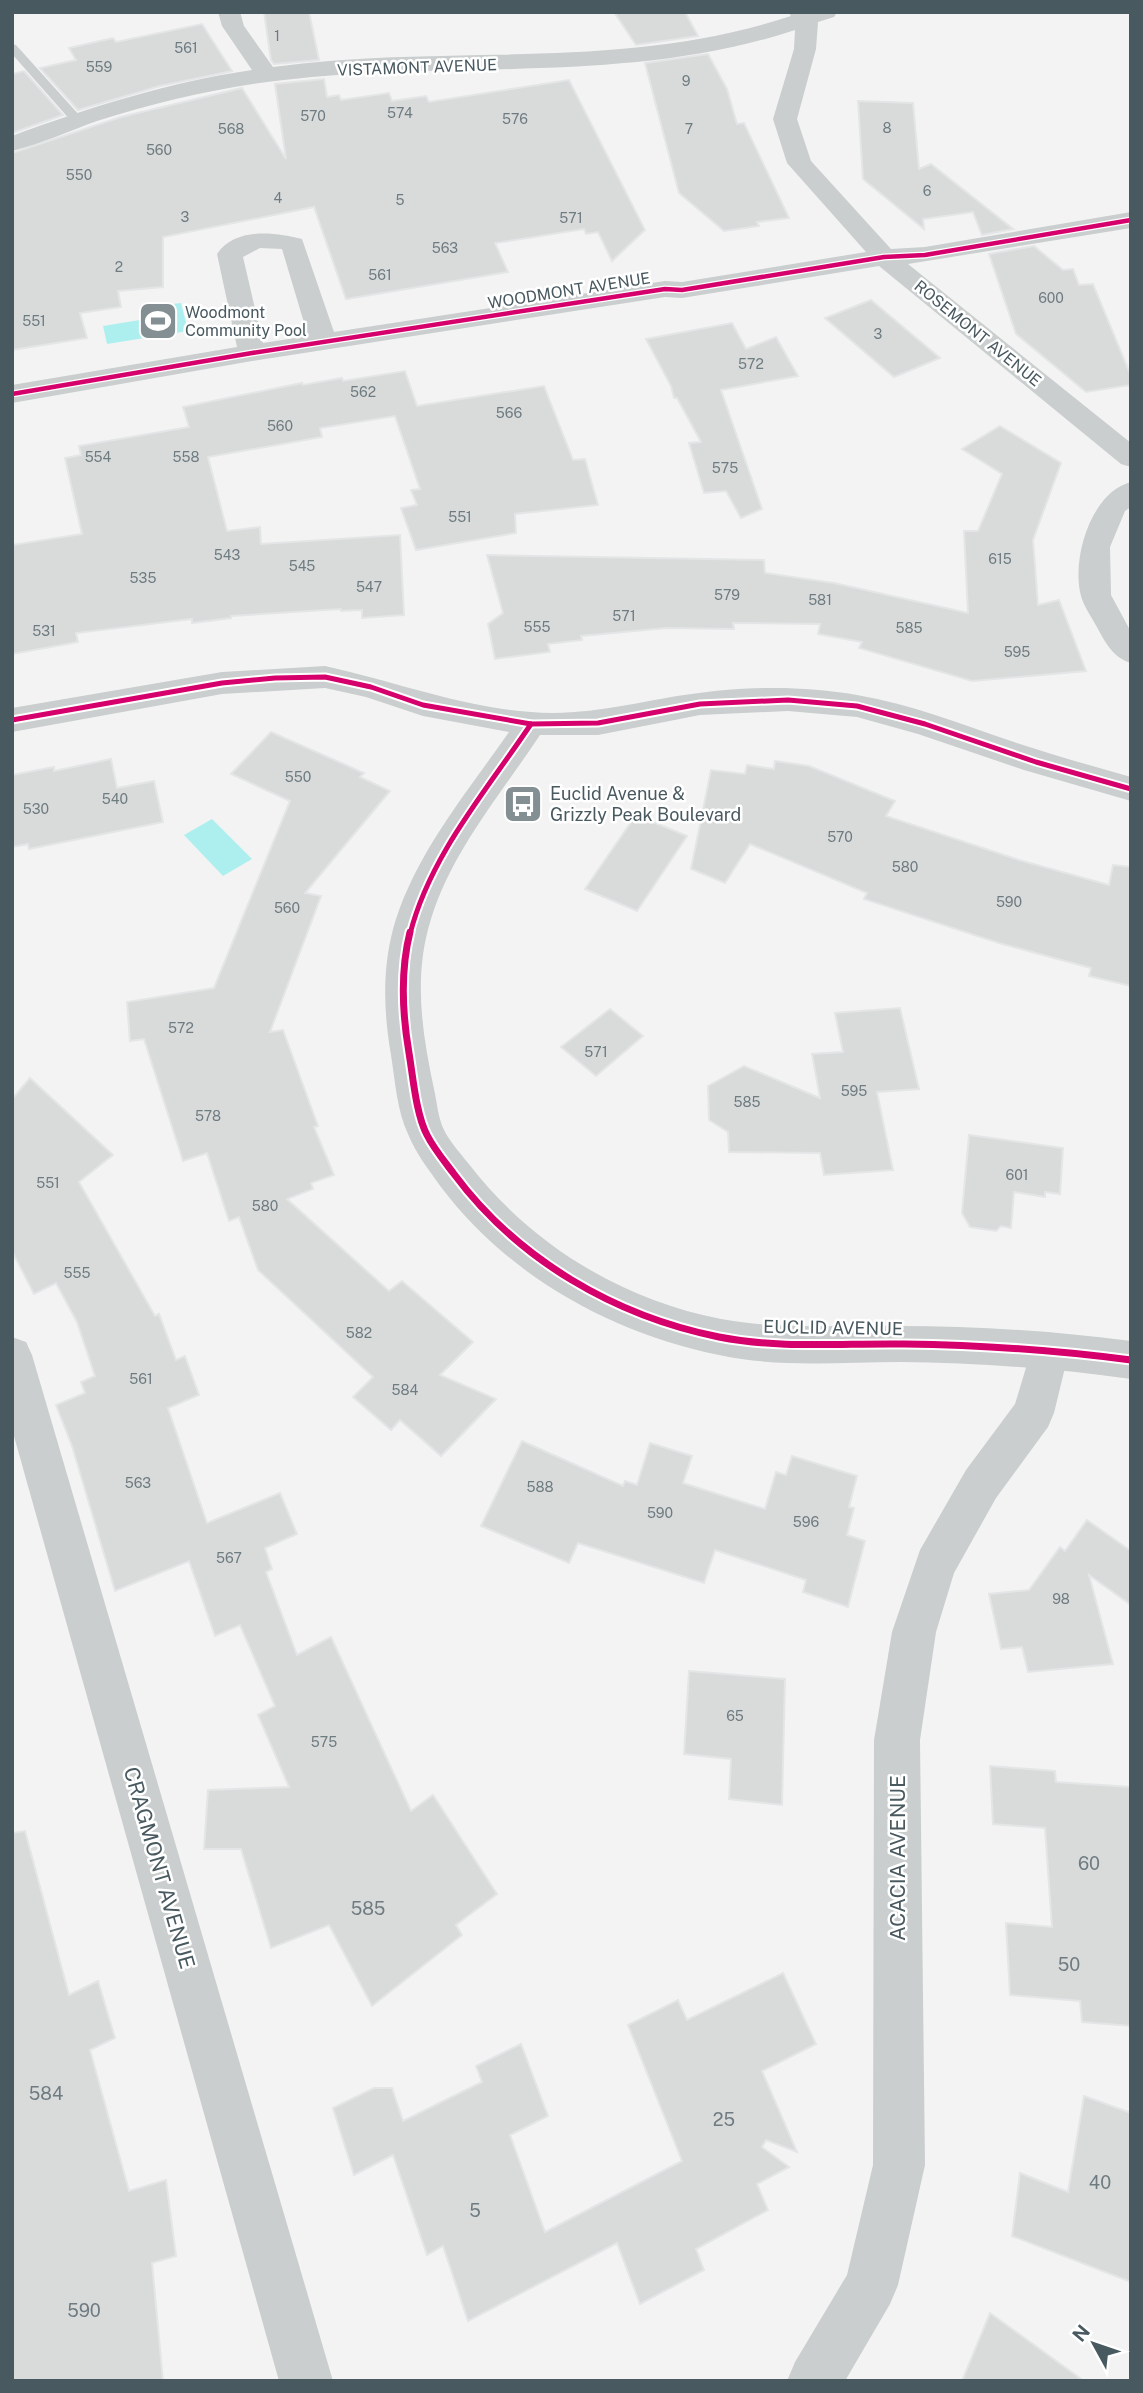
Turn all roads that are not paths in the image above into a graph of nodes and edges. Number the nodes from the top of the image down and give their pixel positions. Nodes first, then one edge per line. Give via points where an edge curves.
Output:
1 (229, 12) edge
2 (811, 15) edge
3 (12, 47) edge
4 (267, 75) junction
5 (76, 119) junction
6 (12, 144) edge
7 (1131, 220) edge
8 (884, 257) junction
9 (324, 343) junction
10 (251, 353) junction
11 (12, 394) edge
12 (1131, 457) edge
13 (1131, 491) edge
14 (1131, 652) edge
15 (12, 720) edge
16 (531, 724) junction
17 (1131, 789) edge
18 (1049, 1351) junction
19 (12, 1354) edge
20 (1131, 1360) edge
21 (306, 2381) edge
22 (814, 2381) edge

1 - 4 street via 233,26
2 - 4 street, VISTAMONT AVENUE via 690,48 612,58
2 - 8 street, ROSEMONT AVENUE via 785,119 799,163
3 - 5 lane
4 - 5 street, VISTAMONT AVENUE via 190,89
5 - 6 street, VISTAMONT AVENUE
7 - 8 street, WOODMONT AVENUE via 925,255
8 - 9 street, WOODMONT AVENUE
8 - 12 street, ROSEMONT AVENUE
9 - 10 street, WOODMONT AVENUE
9 - 10 street via 293,244 273,239 248,242 230,254
10 - 11 street, WOODMONT AVENUE
13 - 14 street via 1113,506 1095,547 1096,595 1117,636
15 - 16 street via 222,682 325,677 423,705
16 - 17 street via 598,723 730,701 857,706
16 - 18 street, EUCLID AVENUE via 454,835 421,899 406,948 401,1009 425,1132 460,1185 509,1236 573,1281 618,1304 717,1337 778,1346 904,1344
18 - 20 street, EUCLID AVENUE
18 - 22 street, ACACIA AVENUE via 1033,1413 981,1484 935,1565 914,1632 897,1740 899,2165 871,2284
19 - 21 street, CRAGMONT AVENUE

